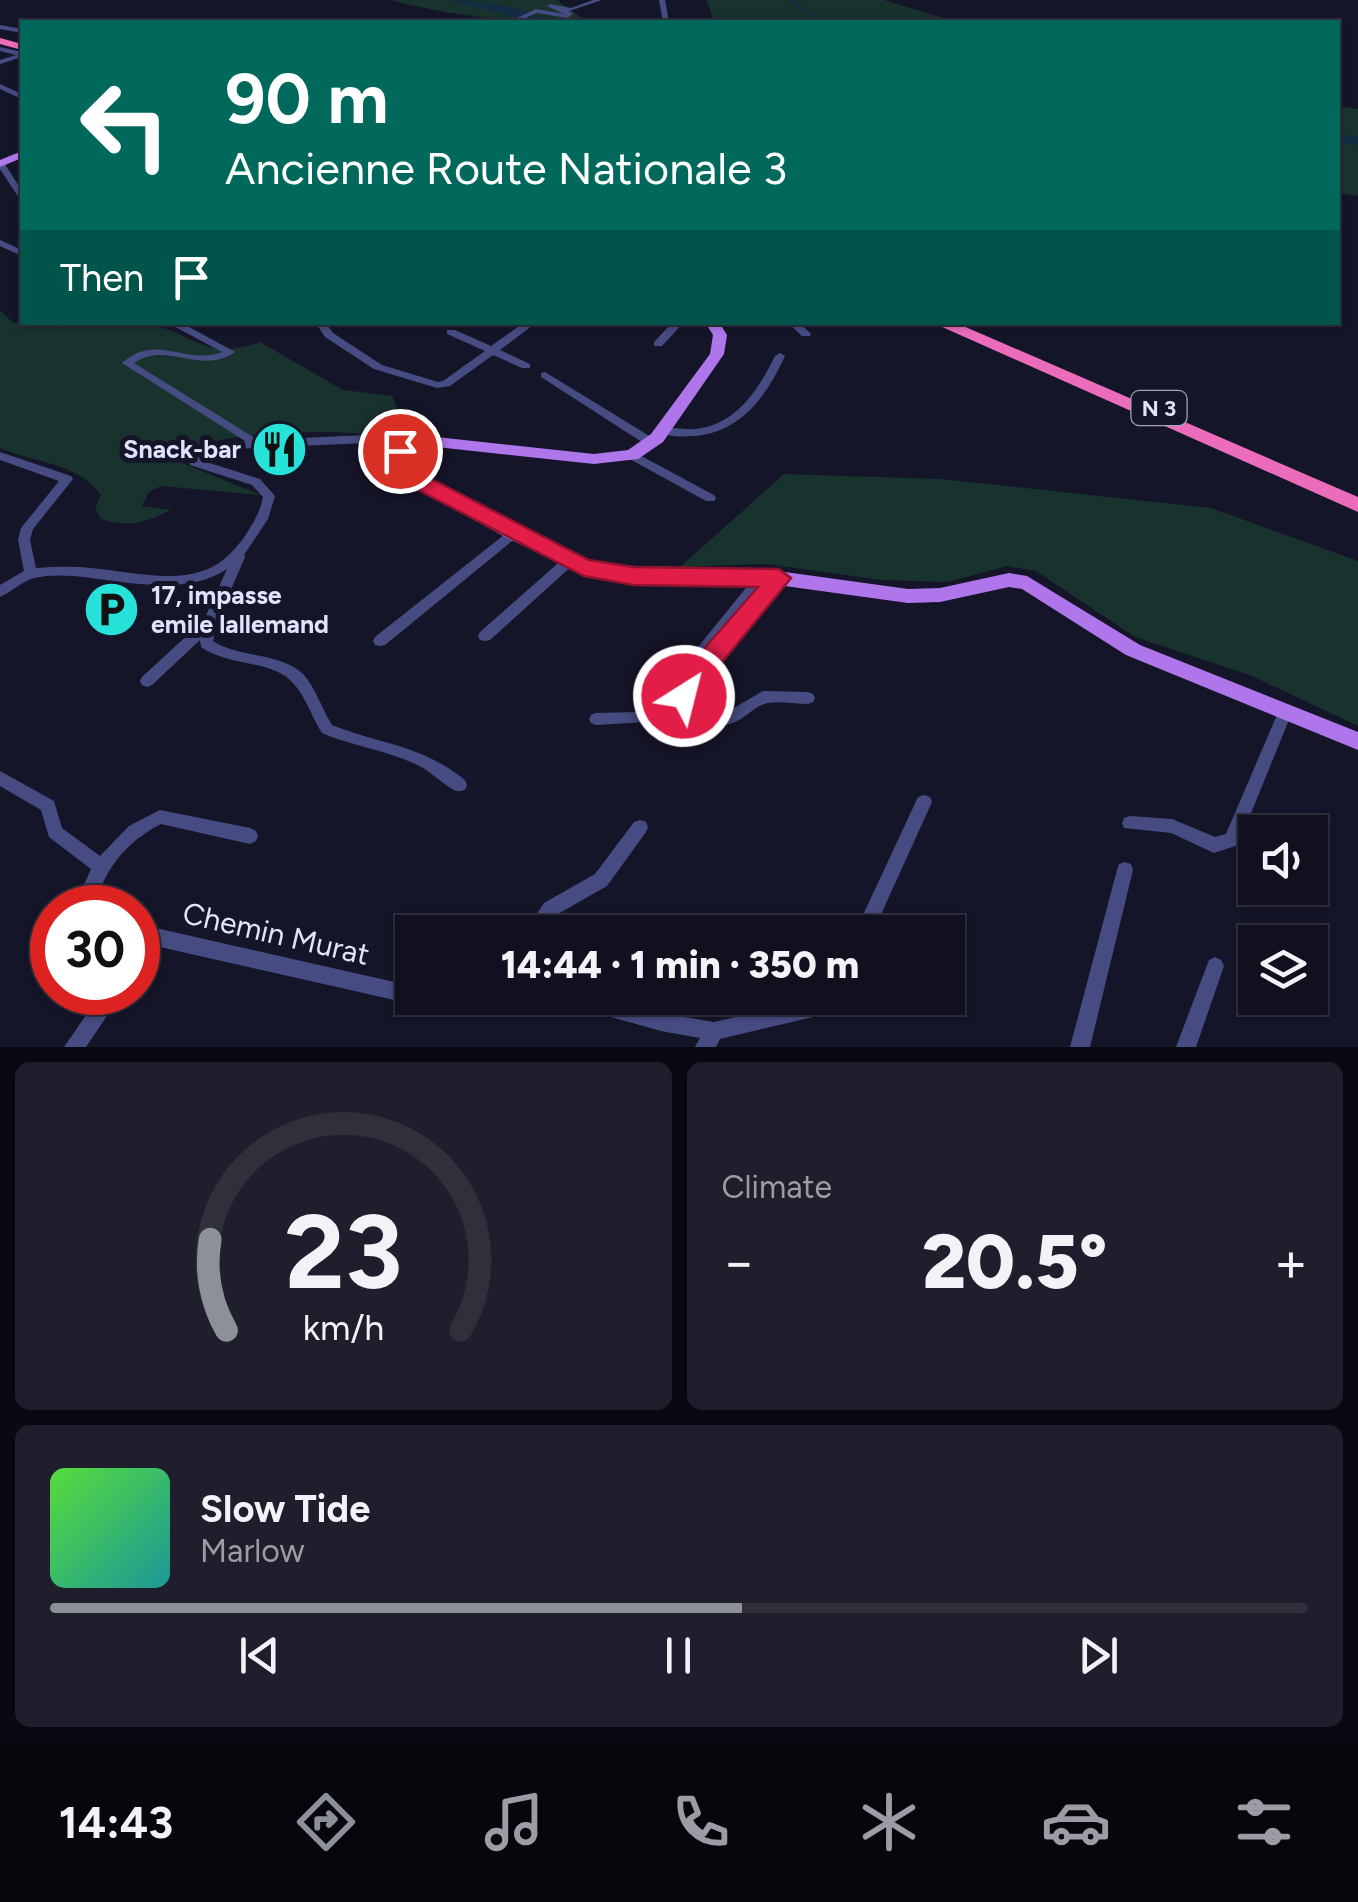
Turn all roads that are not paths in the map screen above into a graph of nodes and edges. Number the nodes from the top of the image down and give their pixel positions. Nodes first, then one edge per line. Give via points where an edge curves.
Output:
1 (598, 0) edge
2 (521, 20) edge
3 (0, 164) edge
4 (20, 193) edge
5 (177, 325) edge
6 (322, 325) edge
7 (528, 325) edge
8 (676, 325) edge
9 (714, 325) edge
10 (796, 325) edge
11 (946, 325) edge
12 (967, 325) edge
13 (451, 332) dead end
14 (806, 334) dead end
15 (658, 344) dead end
16 (493, 350) junction
17 (780, 356) dead end
18 (526, 366) dead end
19 (545, 375) dead end
20 (657, 437) junction
21 (254, 442) junction
22 (404, 447) junction
23 (632, 455) junction
24 (0, 456) edge
25 (1358, 494) edge
26 (710, 498) dead end
27 (1358, 505) edge
28 (513, 534) junction
29 (239, 558) junction
30 (568, 560) junction
31 (32, 573) junction
32 (771, 577) junction
33 (0, 592) edge
34 (210, 622) junction
35 (485, 636) dead end
36 (380, 641) dead end
37 (148, 681) dead end
38 (808, 698) dead end
39 (1286, 710) junction
40 (596, 719) dead end
41 (1358, 741) edge
42 (0, 778) edge
43 (459, 785) dead end
44 (924, 802) dead end
45 (1130, 823) dead end
46 (640, 827) dead end
47 (250, 836) dead end
48 (101, 867) junction
49 (1125, 870) dead end
50 (94, 885) edge
51 (546, 915) edge
52 (872, 915) edge
53 (160, 939) edge
54 (1216, 966) dead end
55 (395, 991) edge
56 (97, 1015) edge
57 (635, 1015) edge
58 (787, 1015) edge
59 (710, 1039) edge
60 (74, 1047) edge
61 (1080, 1047) edge
62 (1186, 1047) edge

1 - 2 street via 571,10 550,6 570,16 526,13
3 - 4 street
5 - 21 street via 230,352 212,358 155,351 127,363
6 - 16 street via 378,368 437,385
7 - 16 street
8 - 15 street
9 - 20 main road via 720,336 717,354
10 - 14 street
11 - 27 highway, N 3
12 - 25 highway, N 3
13 - 16 street
16 - 18 street
17 - 20 street via 769,383 740,418 694,435
19 - 20 street
20 - 23 main road
21 - 22 street via 366,439
21 - 29 street via 208,446 192,458 268,492 268,507
22 - 23 main road via 427,441 594,459
22 - 28 main road via 397,457 405,474
23 - 26 street
24 - 31 street via 67,478 27,528
28 - 30 main road
28 - 36 street
29 - 31 street via 208,576 172,582
29 - 34 street
30 - 32 main road via 616,575
30 - 35 street
31 - 33 street
32 - 38 street via 684,696 729,718 762,697
32 - 39 main road via 908,596 1018,580 1132,650
32 - 40 street via 640,718
34 - 37 street
34 - 43 street via 206,642 214,650 293,675 327,729 418,755
39 - 41 main road
39 - 45 street via 1232,840 1214,845 1172,826
42 - 48 street via 48,806 55,832
44 - 52 street
46 - 51 street via 601,880
47 - 48 street via 160,816
48 - 50 street
49 - 61 street
53 - 55 street, Chemin Murat
54 - 62 street
56 - 60 street
57 - 59 street
58 - 59 street

